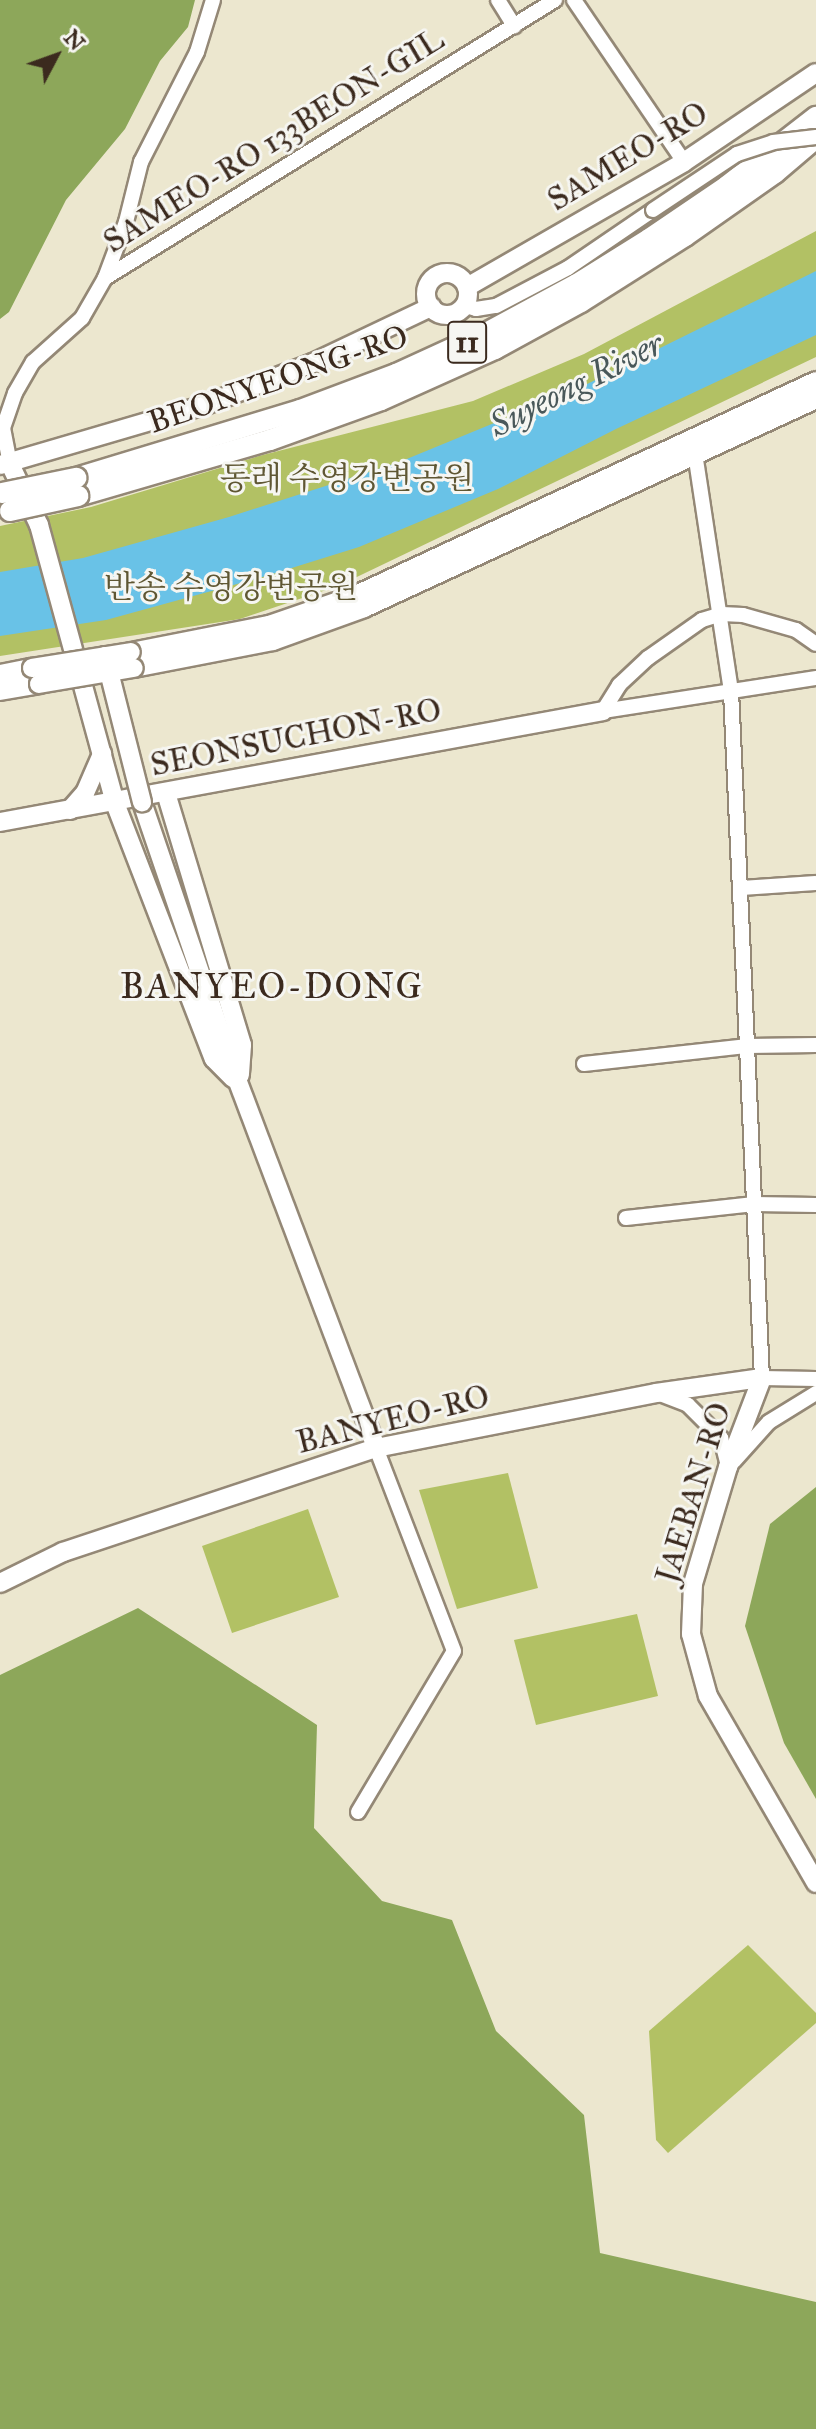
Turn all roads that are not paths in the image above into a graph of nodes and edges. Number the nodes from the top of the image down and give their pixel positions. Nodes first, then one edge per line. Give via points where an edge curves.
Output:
1 (213, 0) edge
2 (498, 0) edge
3 (555, 0) edge
4 (574, 0) edge
5 (514, 26) junction
6 (816, 73) edge
7 (816, 117) edge
8 (816, 138) edge
9 (684, 162) junction
10 (105, 278) junction
11 (467, 287) junction
12 (465, 306) junction
13 (431, 307) junction
14 (816, 381) edge
15 (816, 399) edge
16 (695, 453) junction
17 (5, 464) edge
18 (77, 487) junction
19 (3, 503) edge
20 (722, 614) junction
21 (816, 644) edge
22 (132, 660) junction
23 (107, 664) junction
24 (0, 674) edge
25 (36, 676) junction
26 (816, 678) edge
27 (0, 691) edge
28 (731, 691) junction
29 (603, 711) junction
30 (102, 754) junction
31 (166, 793) junction
32 (115, 803) junction
33 (70, 810) junction
34 (0, 822) edge
35 (816, 883) edge
36 (741, 888) junction
37 (816, 1045) edge
38 (748, 1046) junction
39 (584, 1064) dead end
40 (236, 1075) junction
41 (754, 1204) junction
42 (816, 1205) edge
43 (626, 1218) dead end
44 (762, 1378) junction
45 (816, 1379) edge
46 (656, 1393) junction
47 (816, 1393) edge
48 (376, 1448) junction
49 (728, 1467) junction
50 (0, 1583) edge
51 (358, 1812) dead end
52 (816, 1883) edge

1 - 10 street via 197,52 141,162
2 - 5 street
3 - 5 street, SAMEO-RO 133BEON-GIL
4 - 9 street
5 - 10 street, SAMEO-RO 133BEON-GIL
6 - 9 main road, SAMEO-RO
7 - 18 highway, BEONYEONG-RO / 11 via 649,239 486,333 396,374
8 - 12 street, bridge via 773,142 737,154 568,268 496,306
8 - 18 highway, BEONYEONG-RO / 11 via 685,236 495,349 381,400 284,435
9 - 11 main road, SAMEO-RO
10 - 17 street via 82,318 24,374 3,428
11 - 12 main road
11 - 13 main road via 452,274 438,276 428,286
12 - 13 main road via 448,315
13 - 17 main road via 313,363 205,405
14 - 22 main road via 356,595 269,625
15 - 16 main road
16 - 20 street
16 - 22 main road via 364,608 273,641
17 - 30 main road via 39,525
18 - 19 highway, 11, bridge
20 - 21 street via 796,630
20 - 28 street
20 - 29 street via 702,620 648,658 619,685
22 - 23 main road, bridge
23 - 25 main road, bridge
23 - 40 main road, bridge via 142,802
24 - 25 main road
25 - 27 main road
26 - 28 street, SEONSUCHON-RO
28 - 29 street, SEONSUCHON-RO
28 - 36 street
29 - 31 main road, SEONSUCHON-RO
30 - 32 main road
30 - 33 main road via 85,793
31 - 32 main road, SEONSUCHON-RO
31 - 40 main road via 242,1045
32 - 33 main road, SEONSUCHON-RO
32 - 40 main road via 214,1059
33 - 34 main road, SEONSUCHON-RO
35 - 36 street
36 - 38 street
37 - 38 street
38 - 39 street
38 - 41 street
40 - 48 main road
41 - 42 street
41 - 43 street
41 - 44 street
44 - 45 street, BANYEO-RO
44 - 46 main road, BANYEO-RO
44 - 49 main road, JAEBAN-RO
46 - 48 main road, BANYEO-RO
46 - 49 street via 688,1405 721,1438
47 - 49 street via 769,1422
48 - 50 main road, BANYEO-RO via 63,1552
48 - 51 street via 454,1651
49 - 52 main road, JAEBAN-RO via 693,1584 691,1634 708,1696

